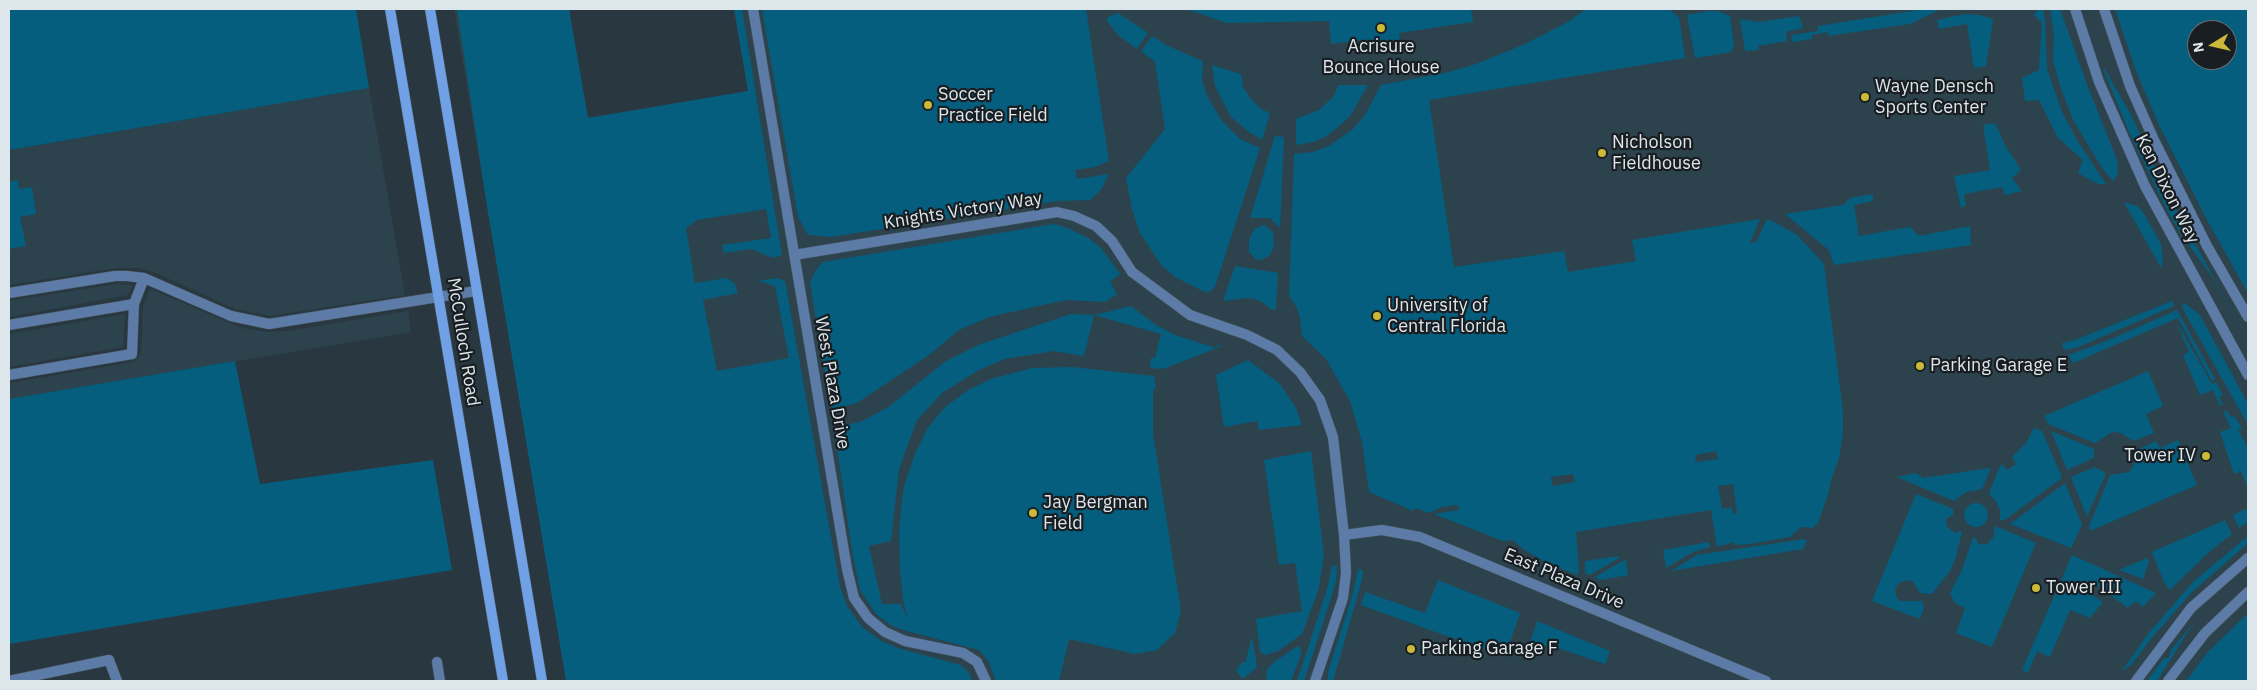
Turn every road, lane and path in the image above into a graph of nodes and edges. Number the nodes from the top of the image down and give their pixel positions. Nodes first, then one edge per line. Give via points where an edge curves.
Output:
1 (390, 9) edge
2 (430, 9) edge
3 (754, 9) edge
4 (2075, 9) edge
5 (2104, 9) edge
6 (794, 255) junction
7 (144, 278) junction
8 (476, 291) junction
9 (9, 293) edge
10 (439, 298) junction
11 (134, 304) junction
12 (2248, 317) edge
13 (9, 325) edge
14 (9, 375) edge
15 (2248, 375) edge
16 (1344, 535) junction
17 (2248, 558) edge
18 (2248, 592) edge
19 (437, 662) dead end
20 (9, 681) edge
21 (117, 681) edge
22 (440, 681) edge
23 (503, 681) edge
24 (542, 681) edge
25 (986, 681) edge
26 (1314, 681) edge
27 (1766, 681) edge
28 (2136, 681) edge
29 (2168, 681) edge

1 - 10 main road, McCulloch Road
2 - 8 main road, McCulloch Road
3 - 6 street, West Plaza Drive
4 - 15 street, Ken Dixon Way via 2099,82 2146,186
5 - 12 street, Ken Dixon Way via 2130,86 2154,140 2207,246
6 - 16 street, Knights Victory Way via 1057,212 1096,226 1112,241 1132,272 1190,315 1247,335 1277,350 1300,372 1320,400 1333,437
6 - 25 street, West Plaza Drive via 854,598 868,618 885,632 905,641 963,653 977,662
7 - 9 street via 115,276
7 - 10 street via 244,321 269,324
7 - 11 street
8 - 10 street
8 - 24 main road, McCulloch Road
10 - 23 main road, McCulloch Road
11 - 13 street
11 - 14 street via 132,354
16 - 26 street, Knights Victory Way via 1346,573 1343,598
16 - 27 street, East Plaza Drive via 1382,530 1420,538
17 - 28 street via 2191,608
18 - 29 street via 2205,633
19 - 22 street
20 - 21 street via 109,660

